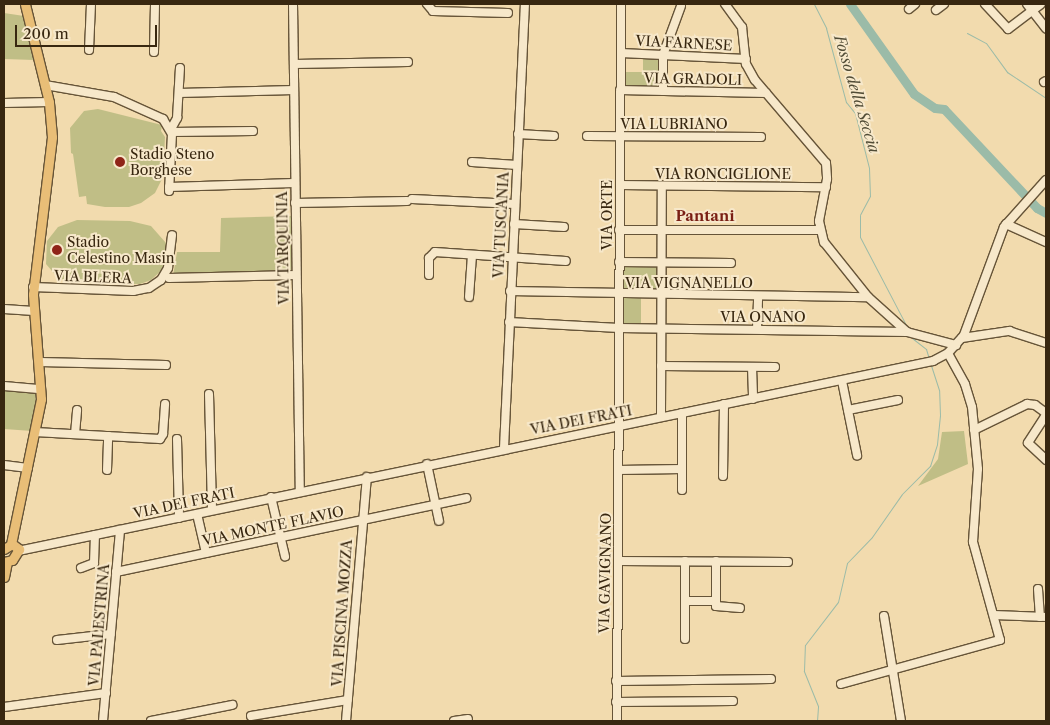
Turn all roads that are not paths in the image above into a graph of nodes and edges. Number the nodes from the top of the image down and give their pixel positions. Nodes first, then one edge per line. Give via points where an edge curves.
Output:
1 (25, 4) edge
2 (92, 4) edge
3 (155, 4) edge
4 (293, 4) edge
5 (427, 4) edge
6 (525, 4) edge
7 (621, 4) edge
8 (725, 4) edge
9 (944, 4) edge
10 (985, 4) edge
11 (1027, 4) edge
12 (1041, 4) edge
13 (681, 6) dead end
14 (936, 10) dead end
15 (1032, 11) junction
16 (508, 13) dead end
17 (1046, 28) edge
18 (89, 50) dead end
19 (154, 52) dead end
20 (621, 53) junction
21 (663, 55) junction
22 (746, 59) junction
23 (408, 62) dead end
24 (294, 64) junction
25 (180, 68) dead end
26 (45, 85) junction
27 (294, 90) junction
28 (620, 90) junction
29 (663, 91) junction
30 (179, 92) junction
31 (766, 93) junction
32 (48, 102) junction
33 (4, 103) edge
34 (172, 130) junction
35 (253, 131) dead end
36 (518, 134) junction
37 (554, 136) dead end
38 (587, 136) dead end
39 (620, 136) junction
40 (761, 138) dead end
41 (472, 162) dead end
42 (517, 165) junction
43 (1046, 180) edge
44 (294, 183) junction
45 (620, 185) junction
46 (662, 186) junction
47 (826, 187) junction
48 (295, 203) junction
49 (515, 204) junction
50 (514, 224) junction
51 (1006, 224) junction
52 (564, 227) dead end
53 (620, 230) junction
54 (662, 230) junction
55 (820, 230) junction
56 (172, 235) dead end
57 (1046, 242) edge
58 (472, 254) junction
59 (512, 257) junction
60 (566, 261) dead end
61 (619, 262) junction
62 (662, 262) junction
63 (731, 263) dead end
64 (429, 275) dead end
65 (296, 276) junction
66 (169, 278) dead end
67 (33, 287) junction
68 (510, 291) junction
69 (619, 295) junction
70 (661, 295) junction
71 (469, 296) dead end
72 (758, 296) junction
73 (868, 297) junction
74 (4, 309) edge
75 (34, 311) junction
76 (509, 322) junction
77 (619, 328) junction
78 (661, 329) junction
79 (757, 329) junction
80 (907, 332) junction
81 (959, 342) junction
82 (1046, 343) edge
83 (948, 353) junction
84 (40, 362) junction
85 (166, 365) dead end
86 (661, 366) junction
87 (752, 367) junction
88 (775, 367) dead end
89 (842, 381) junction
90 (4, 386) edge
91 (41, 389) junction
92 (209, 394) dead end
93 (753, 399) junction
94 (898, 400) dead end
95 (165, 404) dead end
96 (724, 404) junction
97 (77, 410) dead end
98 (848, 410) junction
99 (682, 413) junction
100 (1046, 414) edge
101 (661, 417) junction
102 (618, 426) junction
103 (974, 430) junction
104 (35, 432) junction
105 (75, 434) junction
106 (108, 436) junction
107 (177, 439) dead end
108 (504, 448) junction
109 (857, 455) dead end
110 (1046, 460) edge
111 (427, 464) junction
112 (4, 465) edge
113 (28, 468) junction
114 (682, 469) junction
115 (107, 470) dead end
116 (618, 470) junction
117 (723, 476) dead end
118 (367, 477) junction
119 (682, 490) dead end
120 (300, 491) junction
121 (271, 497) junction
122 (466, 498) dead end
123 (436, 504) junction
124 (212, 510) junction
125 (197, 514) junction
126 (179, 518) junction
127 (362, 520) junction
128 (439, 521) dead end
129 (120, 530) junction
130 (95, 536) junction
131 (281, 537) junction
132 (7, 546) edge
133 (18, 551) junction
134 (206, 553) junction
135 (285, 556) dead end
136 (618, 561) junction
137 (685, 561) junction
138 (716, 561) junction
139 (5, 562) edge
140 (788, 562) dead end
141 (81, 568) dead end
142 (116, 572) junction
143 (4, 577) edge
144 (1038, 589) dead end
145 (685, 601) junction
146 (712, 601) dead end
147 (740, 608) dead end
148 (994, 615) junction
149 (884, 616) dead end
150 (1043, 617) edge
151 (111, 634) junction
152 (57, 640) dead end
153 (685, 640) dead end
154 (893, 671) junction
155 (770, 679) dead end
156 (616, 681) junction
157 (841, 684) dead end
158 (106, 693) junction
159 (348, 700) junction
160 (732, 701) dead end
161 (616, 702) junction
162 (232, 705) dead end
163 (4, 707) edge
164 (252, 716) dead end
165 (468, 719) dead end
166 (103, 721) edge
167 (151, 721) edge
168 (346, 721) edge
169 (454, 721) edge
170 (617, 721) edge
171 (901, 721) edge

1 - 26 main road
2 - 18 street
3 - 19 street
4 - 24 street, VIA TARQUINIA
5 - 16 street via 433,12
6 - 36 street, VIA TUSCANIA
7 - 20 street, VIA ORTE
8 - 22 street via 742,27
9 - 14 street
10 - 15 street via 1006,29
11 - 15 street
12 - 15 street
13 - 21 street
15 - 17 street
20 - 21 street, VIA FARNESE
20 - 28 street, VIA ORTE
21 - 22 street, VIA FARNESE
21 - 29 street
22 - 31 street via 754,78
23 - 24 street
24 - 27 street, VIA TARQUINIA
25 - 30 street
26 - 32 main road
26 - 34 street via 96,92 133,103 161,117
27 - 30 street
27 - 44 street, VIA TARQUINIA
28 - 29 street, VIA GRADOLI
28 - 39 street, VIA ORTE
29 - 31 street, VIA GRADOLI
30 - 34 street via 177,118
31 - 47 street via 823,157 827,169
32 - 33 street
32 - 67 main road via 51,157
34 - 35 street
34 - 44 street via 169,189
36 - 37 street
36 - 42 street, VIA TUSCANIA
38 - 39 street, VIA LUBRIANO
39 - 40 street, VIA LUBRIANO
39 - 45 street, VIA ORTE
41 - 42 street
42 - 49 street, VIA TUSCANIA
43 - 51 street, VIA DEI FRATI
44 - 48 street, VIA TARQUINIA
45 - 46 street, VIA RONCIGLIONE
45 - 53 street, VIA ORTE
46 - 47 street, VIA RONCIGLIONE
46 - 54 street
47 - 55 street
48 - 49 street via 409,200
48 - 65 street, VIA TARQUINIA
49 - 50 street, VIA TUSCANIA
50 - 52 street
50 - 59 street, VIA TUSCANIA
51 - 57 street
51 - 81 street, VIA DEI FRATI via 973,316
53 - 54 street
53 - 61 street, VIA ORTE
54 - 55 street
54 - 62 street
55 - 73 street via 826,244
56 - 67 street, VIA BLERA via 168,268 161,280 149,288 133,291
58 - 59 street
58 - 64 street via 432,253
58 - 71 street
59 - 60 street
59 - 68 street, VIA TUSCANIA
61 - 62 street
61 - 69 street, VIA ORTE
62 - 63 street
62 - 70 street
65 - 66 street
65 - 120 street, VIA TARQUINIA
67 - 75 main road
68 - 69 street, VIA VIGNANELLO
68 - 76 street, VIA TUSCANIA
69 - 70 street, VIA VIGNANELLO
69 - 77 street, VIA ORTE
70 - 72 street, VIA VIGNANELLO
70 - 78 street
72 - 73 street, VIA VIGNANELLO
72 - 79 street
73 - 80 street
74 - 75 street
75 - 84 main road
76 - 77 street, VIA ONANO
76 - 108 street, VIA TUSCANIA
77 - 78 street, VIA ONANO
77 - 102 street, VIA ORTE
78 - 79 street, VIA ONANO
78 - 86 street
79 - 80 street, VIA ONANO
80 - 81 street
81 - 82 street via 1007,331
81 - 83 street, VIA DEI FRATI
83 - 89 street, VIA DEI FRATI via 924,364
83 - 103 street via 967,390
84 - 85 street
84 - 91 main road
86 - 87 street
86 - 101 street
87 - 88 street
87 - 93 street
89 - 93 street, VIA DEI FRATI
89 - 98 street
90 - 91 street
91 - 104 main road
92 - 124 street
93 - 96 street, VIA DEI FRATI
94 - 98 street
95 - 106 street via 161,438
96 - 99 street, VIA DEI FRATI
96 - 117 street
97 - 105 street
98 - 109 street
99 - 101 street, VIA DEI FRATI
99 - 114 street
100 - 103 street via 1035,405 1027,404
100 - 110 street via 1028,442
101 - 102 street, VIA DEI FRATI
102 - 108 street, VIA DEI FRATI
102 - 116 street, VIA GAVIGNANO
103 - 148 street via 978,473 973,542
104 - 105 street
104 - 113 main road
105 - 106 street
106 - 115 street
107 - 126 street
108 - 111 street, VIA DEI FRATI
111 - 118 street, VIA DEI FRATI
111 - 123 street
112 - 113 street
113 - 132 main road
114 - 116 street
114 - 119 street
116 - 136 street, VIA GAVIGNANO
118 - 120 street, VIA DEI FRATI
118 - 127 street, VIA PISCINA MOZZA
120 - 121 street, VIA DEI FRATI
121 - 124 street, VIA DEI FRATI
121 - 131 street
122 - 123 street, VIA MONTE FLAVIO
123 - 127 street, VIA MONTE FLAVIO
123 - 128 street
124 - 125 street, VIA DEI FRATI
125 - 126 street, VIA DEI FRATI
125 - 134 street
126 - 129 street, VIA DEI FRATI
127 - 131 street, VIA MONTE FLAVIO
127 - 159 street, VIA PISCINA MOZZA
129 - 130 street, VIA DEI FRATI
129 - 142 street, VIA PALESTRINA
130 - 133 street, VIA DEI FRATI
130 - 141 street via 94,563
131 - 134 street, VIA MONTE FLAVIO
131 - 135 street
132 - 133 main road via 17,546
133 - 139 main road
134 - 142 street, VIA MONTE FLAVIO
136 - 137 street
136 - 156 street, VIA GAVIGNANO
137 - 138 street
137 - 145 street
138 - 140 street
138 - 147 street via 716,606
139 - 143 main road
142 - 151 street, VIA PALESTRINA
144 - 150 street
145 - 146 street
145 - 153 street
148 - 150 street
148 - 154 street via 1000,640
149 - 154 street
151 - 152 street
151 - 158 street, VIA PALESTRINA
154 - 157 street
154 - 171 street
155 - 156 street
156 - 161 street, VIA GAVIGNANO
158 - 163 street
158 - 166 street, VIA PALESTRINA
159 - 164 street
159 - 168 street, VIA PISCINA MOZZA
160 - 161 street
161 - 170 street, VIA GAVIGNANO
162 - 167 street
165 - 169 street

